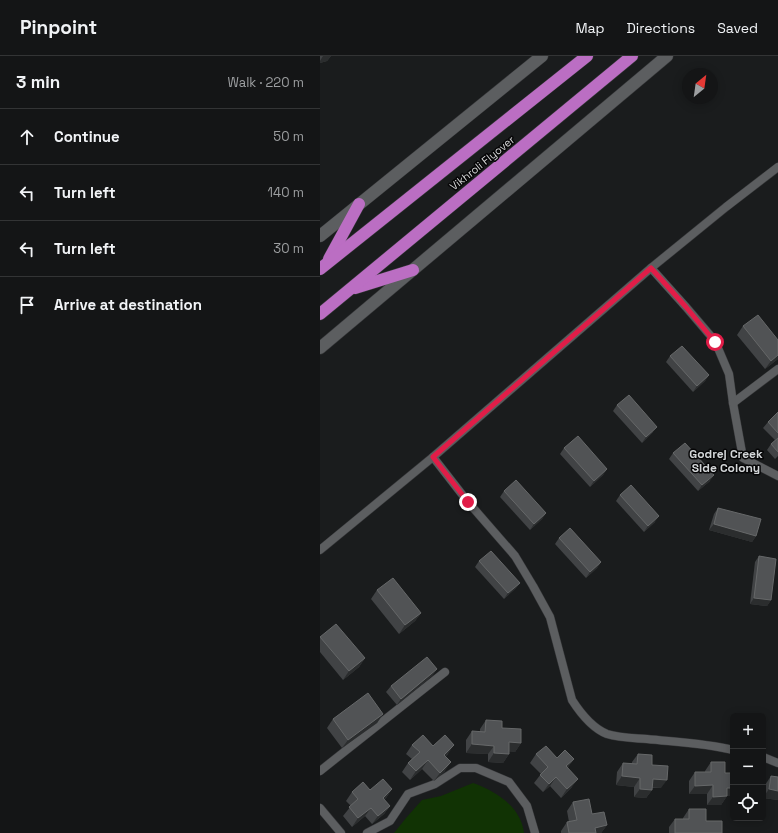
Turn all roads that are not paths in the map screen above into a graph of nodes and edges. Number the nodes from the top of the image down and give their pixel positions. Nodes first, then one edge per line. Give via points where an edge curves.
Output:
1 (542, 56) edge
2 (587, 56) edge
3 (632, 56) edge
4 (667, 56) edge
5 (778, 167) edge
6 (359, 204) junction
7 (320, 236) edge
8 (323, 267) edge
9 (651, 268) junction
10 (413, 270) junction
11 (348, 291) junction
12 (320, 314) edge
13 (320, 348) edge
14 (778, 369) edge
15 (733, 403) junction
16 (433, 457) junction
17 (778, 476) edge
18 (320, 550) edge
19 (445, 672) dead end
20 (730, 749) edge
21 (766, 758) edge
22 (778, 763) edge
23 (320, 771) edge
24 (320, 808) edge
25 (341, 833) edge
26 (366, 833) edge
27 (535, 833) edge

1 - 6 street
2 - 8 highway, Vikhroli Flyover
3 - 11 highway, Vikhroli Flyover
4 - 10 street
5 - 9 lane
6 - 7 street
6 - 8 highway
9 - 15 lane via 715,342 729,374
9 - 16 lane
10 - 11 highway
10 - 13 street
11 - 12 highway, Vikhroli Flyover
14 - 15 lane
15 - 17 lane via 743,458
16 - 18 lane
16 - 20 lane via 515,556 550,617 572,700 593,726 608,734 630,738
19 - 23 lane
21 - 22 lane
24 - 25 lane
26 - 27 lane via 390,821 408,794 435,784 460,768 476,768 509,782 527,806

